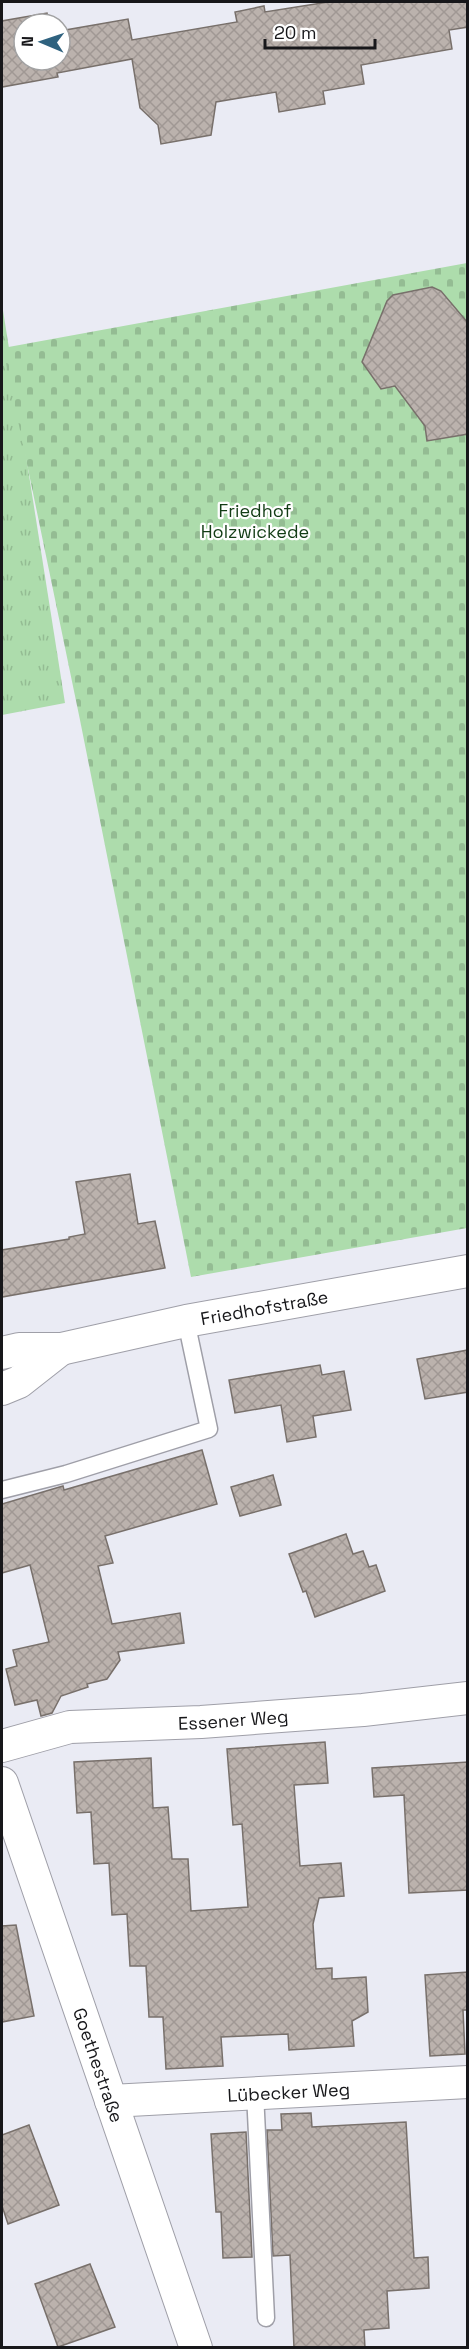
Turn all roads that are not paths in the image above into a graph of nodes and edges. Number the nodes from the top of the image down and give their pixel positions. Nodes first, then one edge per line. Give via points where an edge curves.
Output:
1 (468, 1271) edge
2 (186, 1321) junction
3 (61, 1349) junction
4 (2, 1353) edge
5 (2, 1389) edge
6 (2, 1490) edge
7 (468, 1698) edge
8 (2, 1746) edge
9 (2, 1783) edge
10 (468, 2082) edge
11 (255, 2093) junction
12 (111, 2101) junction
13 (266, 2318) dead end
14 (196, 2348) edge

1 - 2 street, Friedhofstraße
2 - 3 street, Friedhofstraße
2 - 6 lane via 209,1430
3 - 4 street, Friedhofstraße
3 - 5 street, Friedhofstraße via 19,1382
7 - 8 street, Essener Weg via 201,1722 70,1727
9 - 12 street, Goethestraße
10 - 11 street, Lübecker Weg
11 - 12 street, Lübecker Weg
11 - 13 lane
12 - 14 street, Goethestraße

